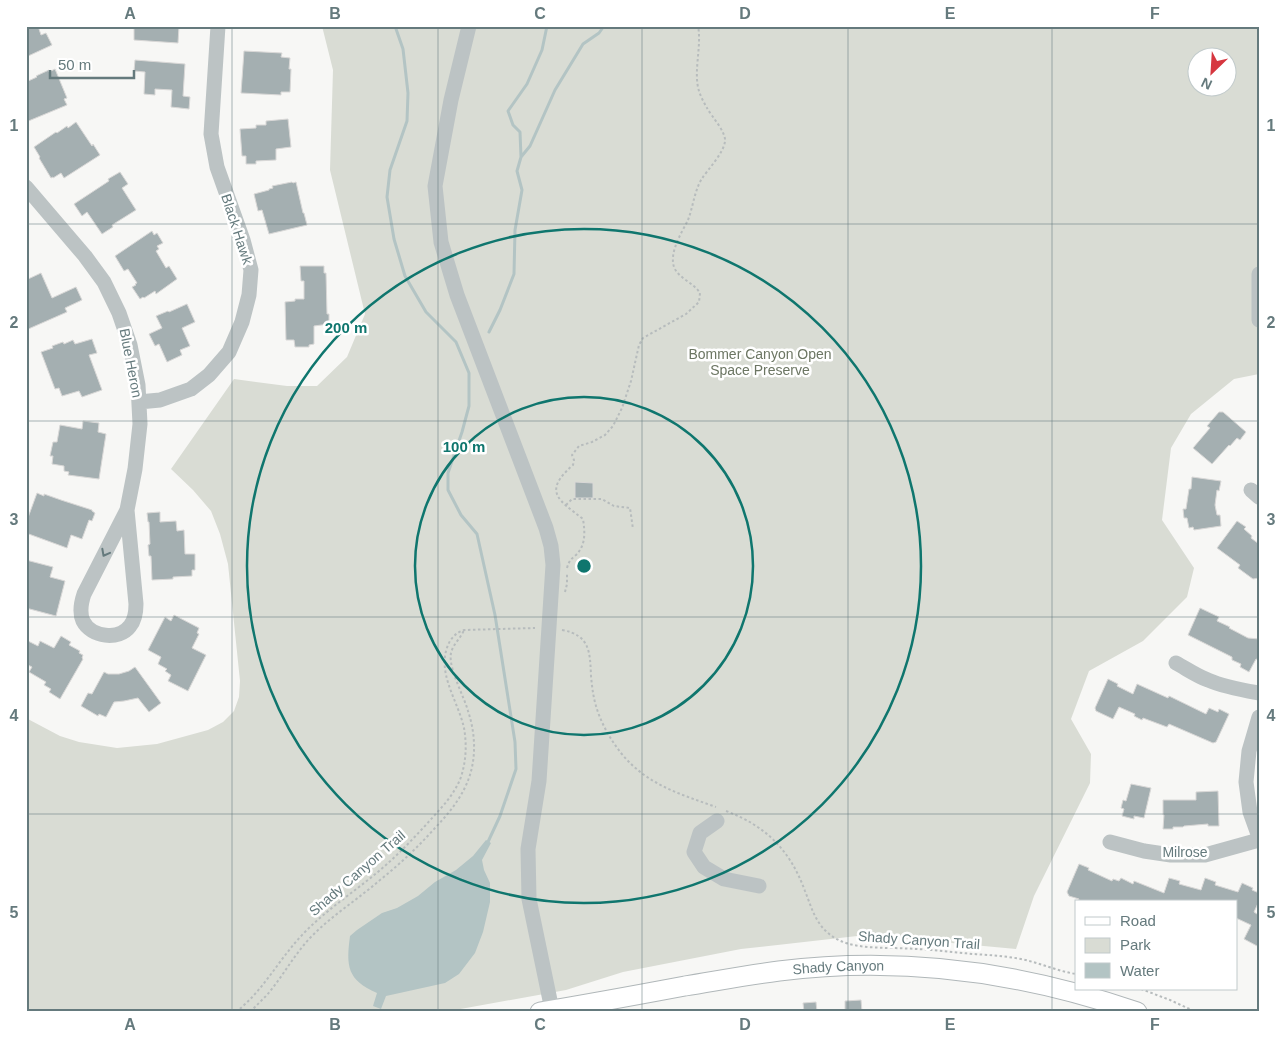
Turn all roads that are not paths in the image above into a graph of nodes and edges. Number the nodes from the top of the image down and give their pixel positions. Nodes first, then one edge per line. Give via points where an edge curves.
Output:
1 (218, 26) edge
2 (469, 26) edge
3 (26, 187) edge
4 (1259, 274) edge
5 (1259, 320) edge
6 (139, 402) junction
7 (128, 510) junction
8 (1176, 663) dead end
9 (1259, 693) edge
10 (1259, 717) edge
11 (717, 821) dead end
12 (1259, 839) edge
13 (1110, 842) dead end
14 (759, 886) dead end
15 (546, 1011) edge
16 (1138, 1012) edge

1 - 6 street, Black Hawk via 212,134 217,166 251,270 249,295 229,352 209,375 191,389 160,400
2 - 15 street via 435,186 441,242 456,295 551,546 540,782 528,849 529,899
3 - 6 street, Blue Heron via 104,282 130,345
4 - 5 street
6 - 7 street, Blue Heron via 140,424
7 -> 7 street, Blue Heron via 84,594 80,608 83,621 93,632 105,635 125,631 136,614
8 - 9 street via 1216,683
10 - 12 street via 1249,751 1246,782 1250,812
11 - 14 street via 700,834 694,852 704,867 724,879
12 - 13 street, Milrose via 1205,855 1171,855
15 - 16 main road, Shady Canyon via 780,971 887,966 956,970 1021,980

